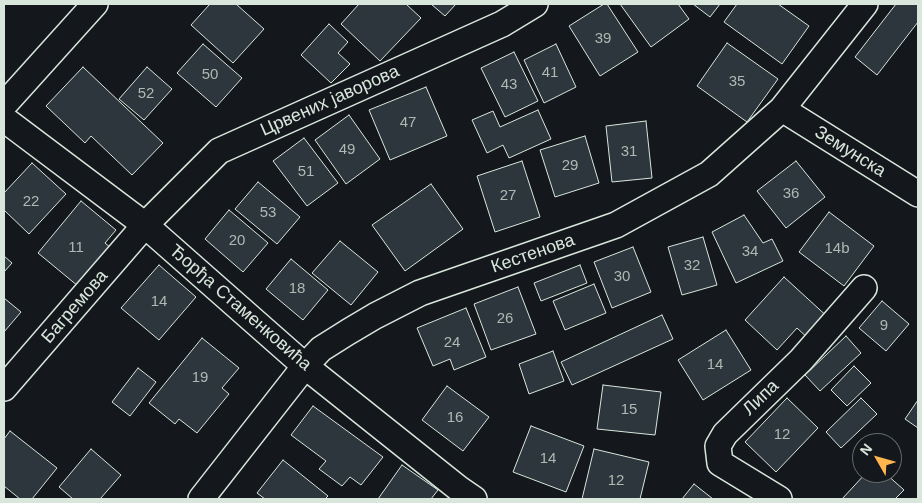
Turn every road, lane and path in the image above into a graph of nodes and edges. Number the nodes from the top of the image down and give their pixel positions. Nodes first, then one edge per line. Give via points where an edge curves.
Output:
1 (96, 4) edge
2 (535, 4) edge
3 (865, 4) edge
4 (4, 104) edge
5 (782, 109) junction
6 (4, 119) edge
7 (918, 194) edge
8 (146, 225) junction
9 (864, 288) dead end
10 (305, 366) junction
11 (4, 388) edge
12 (461, 495) edge
13 (201, 499) edge
14 (779, 499) edge

1 - 4 street
2 - 8 street, Црвених јаворова via 502,24 219,151
3 - 5 street, Кестенова
5 - 7 street, Земунска
5 - 10 street, Кестенова via 709,174 616,225 420,293 321,349
6 - 8 street, Ђорђа Стаменковића
8 - 10 street, Ђорђа Стаменковића
8 - 11 street, Багремова
9 - 14 street, Липа via 801,360 725,434 718,446 720,464
10 - 12 street, Ђорђа Стаменковића
10 - 13 street, Кестенова

